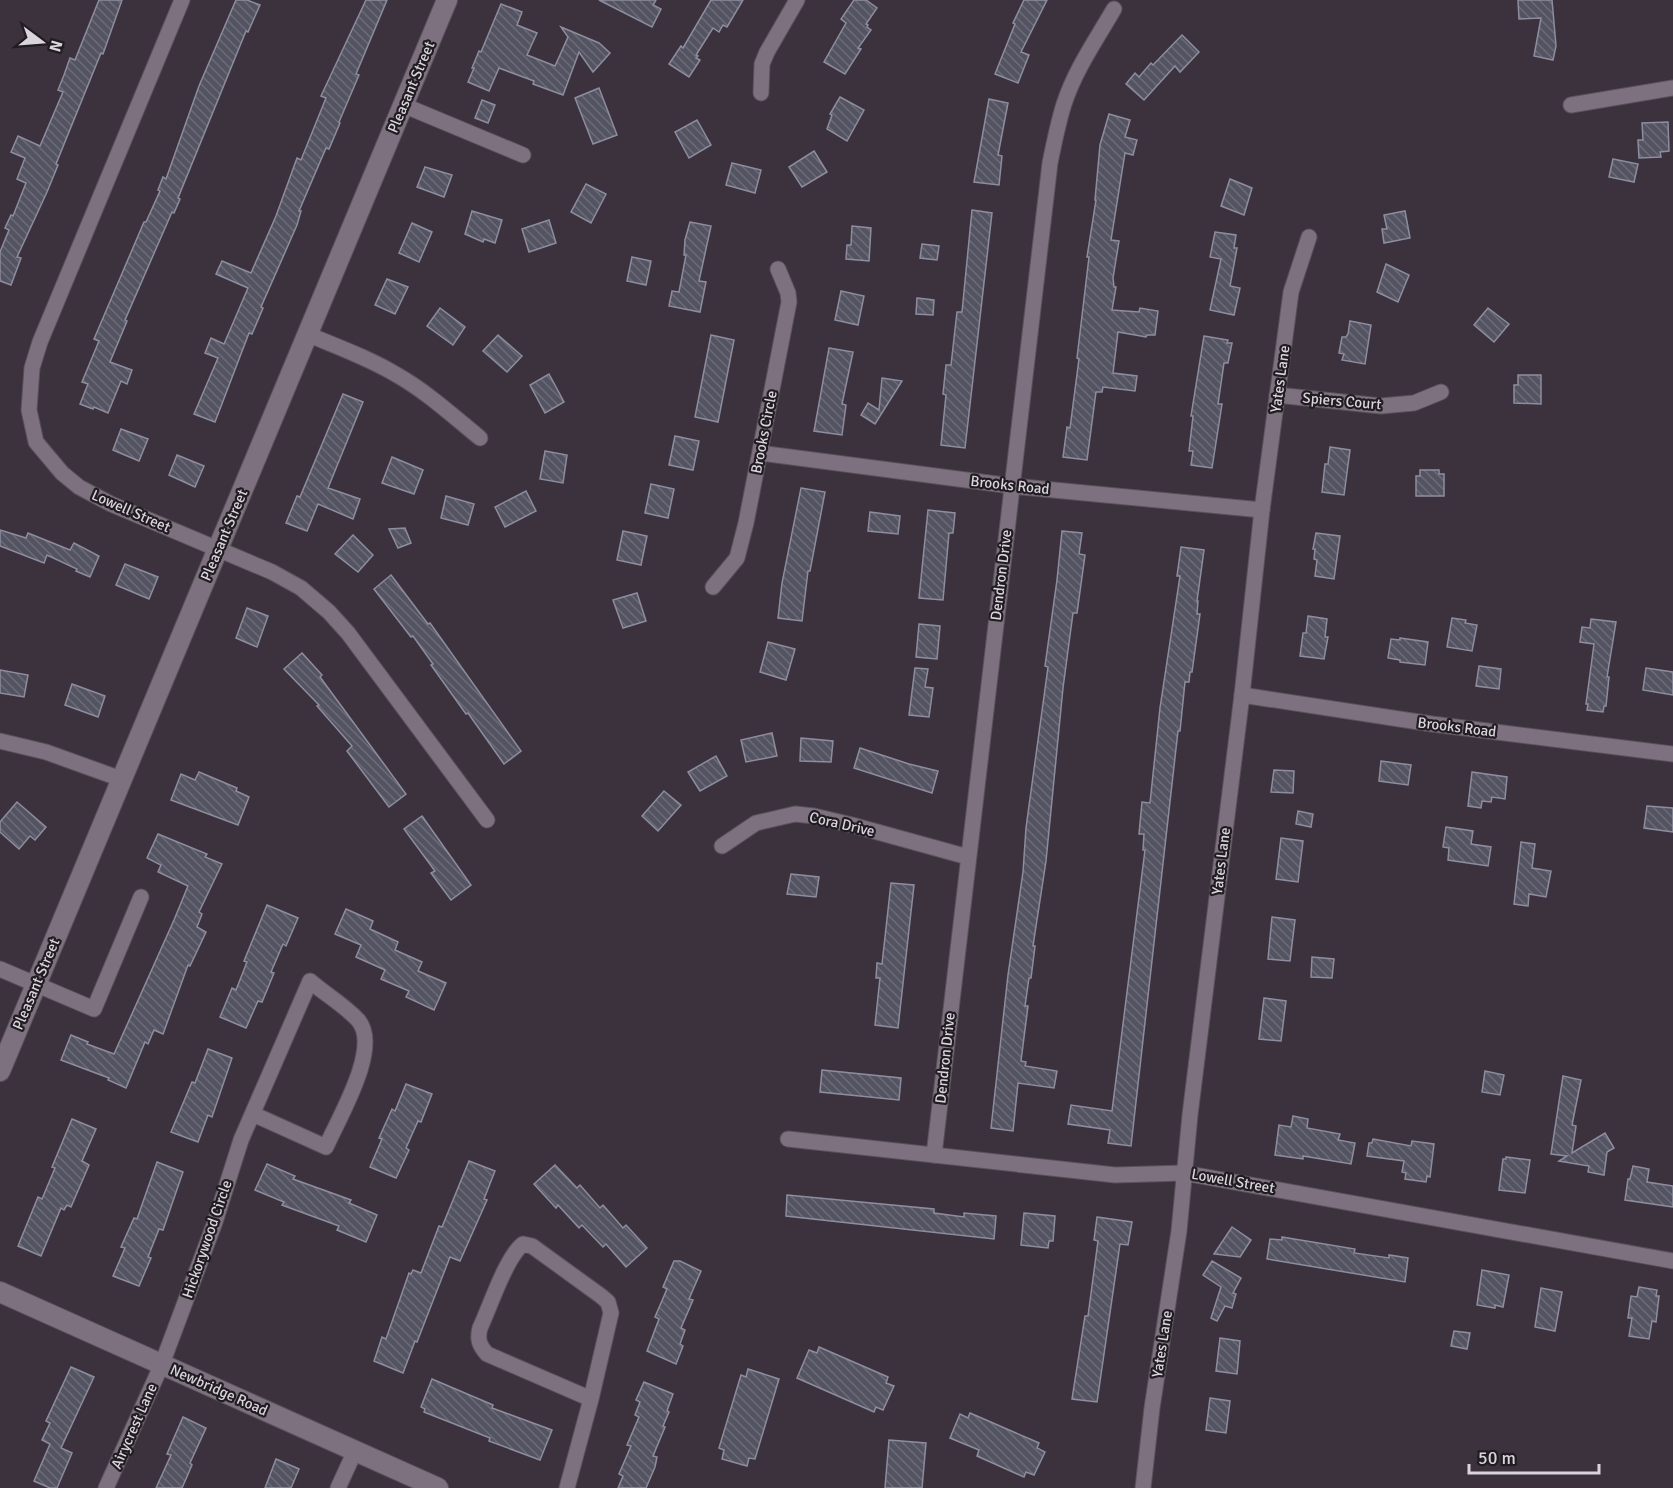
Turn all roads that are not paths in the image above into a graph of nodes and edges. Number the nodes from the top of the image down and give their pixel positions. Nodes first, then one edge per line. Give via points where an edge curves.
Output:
1 (182, 0) edge
2 (447, 0) edge
3 (797, 0) edge
4 (1114, 9) dead end
5 (1673, 88) edge
6 (761, 93) dead end
7 (403, 105) junction
8 (1571, 105) dead end
9 (523, 155) dead end
10 (1309, 237) dead end
11 (778, 269) dead end
12 (307, 334) junction
13 (1441, 392) dead end
14 (1277, 395) junction
15 (480, 438) dead end
16 (760, 453) junction
17 (1012, 486) junction
18 (1262, 510) junction
19 (218, 549) junction
20 (713, 587) dead end
21 (1242, 696) junction
22 (0, 741) edge
23 (1673, 754) edge
24 (121, 779) junction
25 (486, 820) dead end
26 (722, 846) dead end
27 (968, 857) junction
28 (141, 897) dead end
29 (0, 969) edge
30 (36, 984) junction
31 (0, 1071) edge
32 (253, 1114) junction
33 (788, 1139) dead end
34 (934, 1155) junction
35 (1184, 1173) junction
36 (1673, 1261) edge
37 (0, 1292) edge
38 (162, 1364) junction
39 (591, 1399) junction
40 (355, 1451) junction
41 (106, 1488) edge
42 (338, 1488) edge
43 (438, 1488) edge
44 (567, 1488) edge
45 (1143, 1488) edge

1 - 19 street, Lowell Street via 40,342 32,368 29,410 36,442 79,487
2 - 7 street, Pleasant Street
3 - 6 street via 766,52
4 - 17 street, Dendron Drive via 1074,79 1056,132
5 - 8 street
7 - 9 street
7 - 12 street, Pleasant Street
10 - 14 street, Yates Lane via 1291,292
11 - 16 street, Brooks Circle via 789,302
12 - 15 street via 400,376
12 - 19 street, Pleasant Street
13 - 14 street, Spiers Court via 1414,403 1381,406
14 - 18 street, Yates Lane
16 - 17 street, Brooks Road
16 - 20 street, Brooks Circle via 737,558
17 - 18 street, Brooks Road
17 - 27 street, Dendron Drive
18 - 21 street, Yates Lane
19 - 24 street, Pleasant Street
19 - 25 street, Lowell Street via 301,588 329,612
21 - 23 street, Brooks Road
21 - 35 street, Yates Lane
22 - 24 street via 46,752
24 - 30 street, Pleasant Street
26 - 27 street, Cora Drive via 756,823 795,814 852,825
27 - 34 street, Dendron Drive
28 - 30 street via 94,1009
29 - 30 street
30 - 31 street, Pleasant Street
32 - 32 street, Hickorywood Circle via 326,1146 357,1078 366,1043 359,1021 310,981
32 - 38 street, Hickorywood Circle
33 - 34 street, Lowell Street
34 - 35 street, Lowell Street via 1115,1175
35 - 36 street, Lowell Street
35 - 45 street, Yates Lane
37 - 38 street, Newbridge Road
38 - 40 street, Newbridge Road
38 - 41 street, Airycrest Lane
39 - 39 street via 610,1320 608,1302 524,1244 509,1262 480,1328 480,1347 487,1354
39 - 44 street
40 - 42 street
40 - 43 street, Newbridge Road

